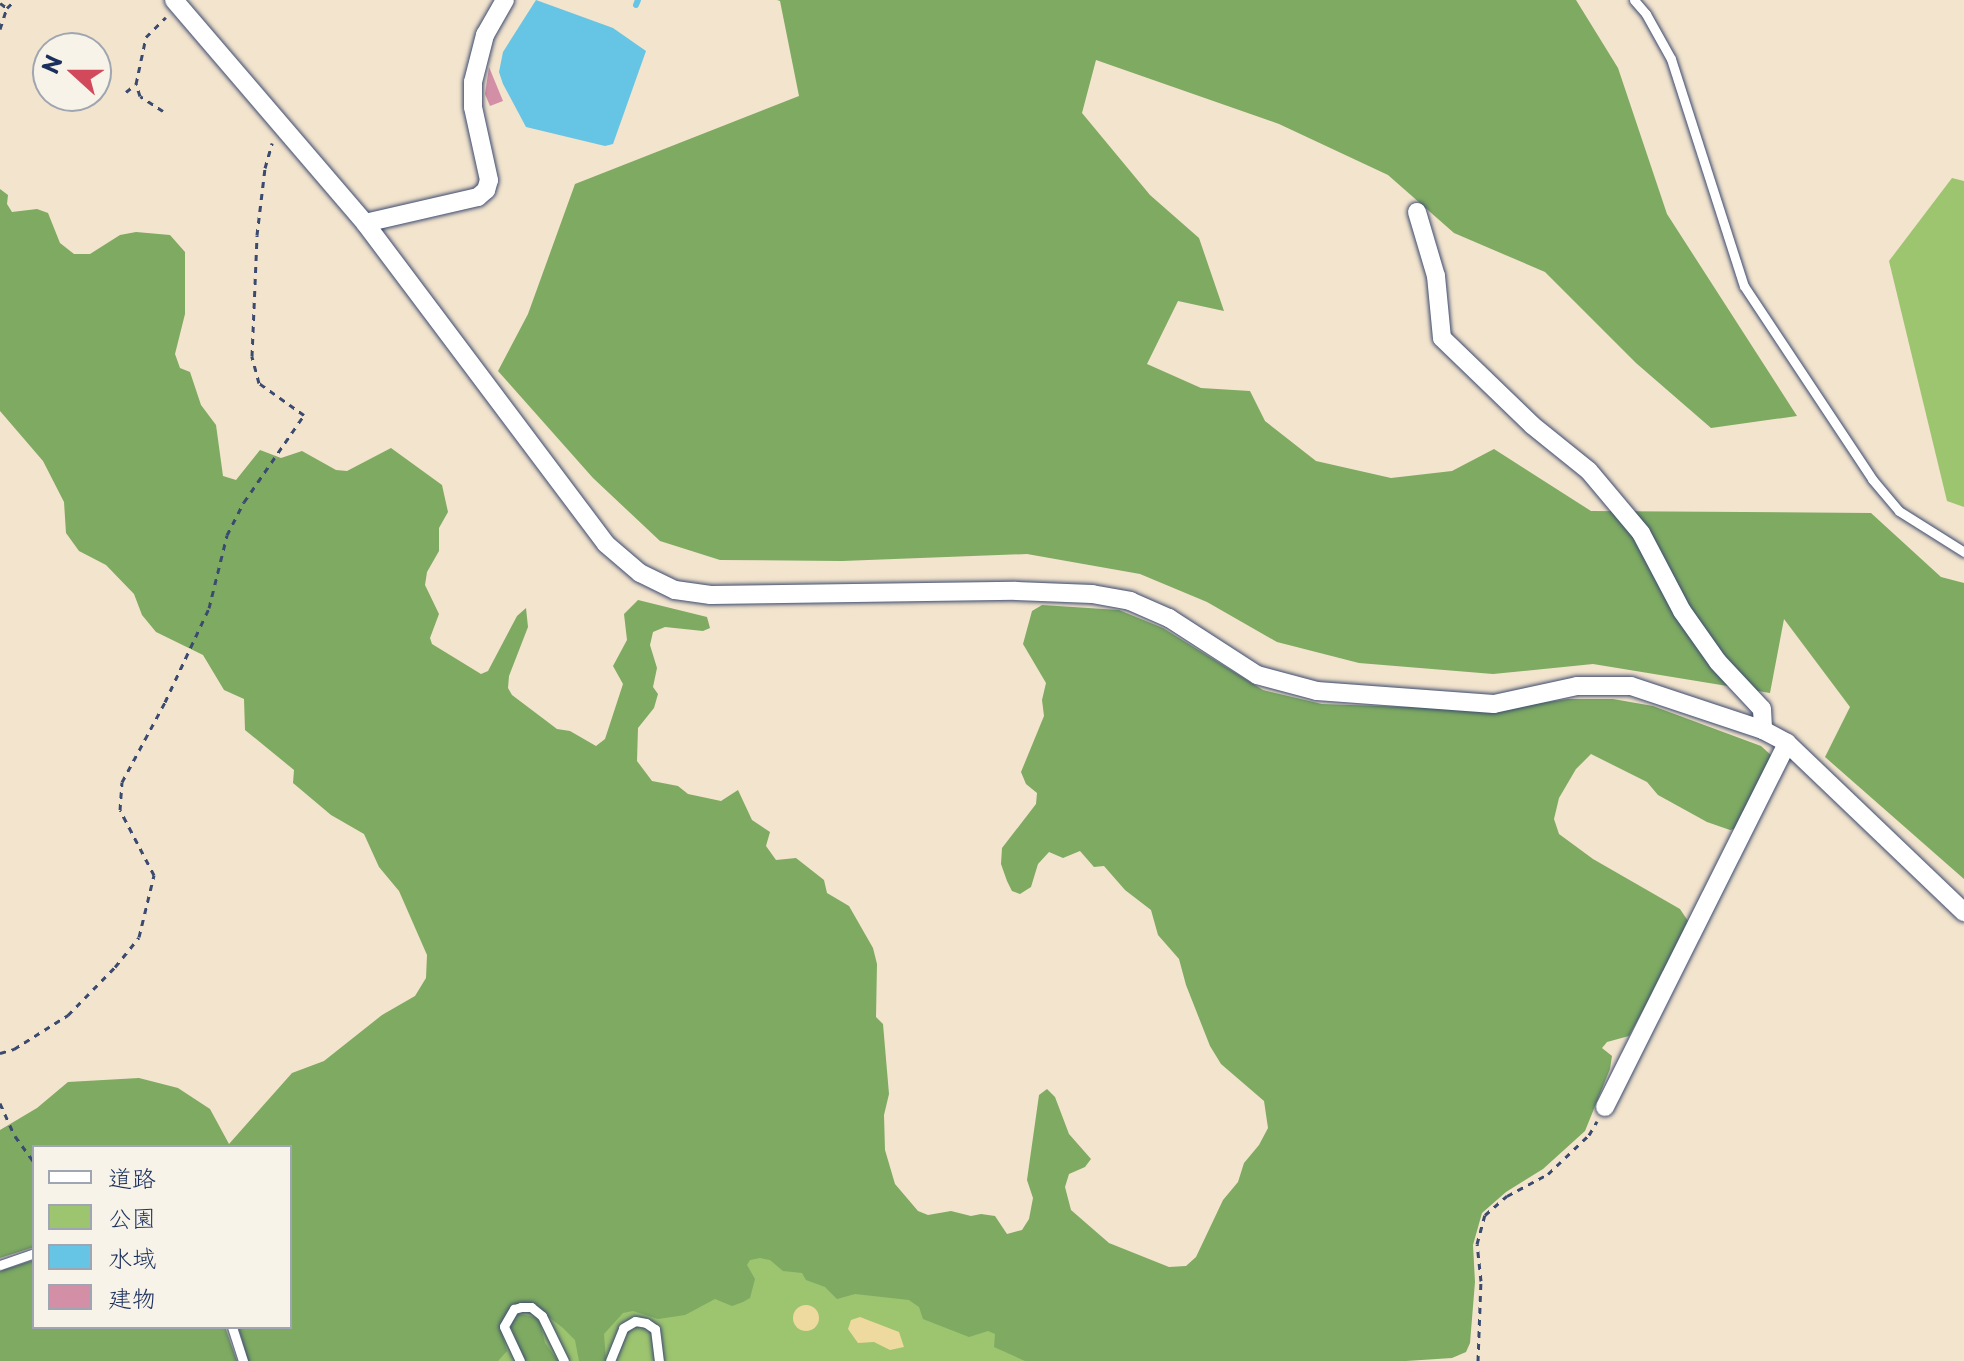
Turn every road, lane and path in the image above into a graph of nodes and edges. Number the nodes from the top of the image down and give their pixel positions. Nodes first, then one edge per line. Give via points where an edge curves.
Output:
1 (15, 0) edge
2 (505, 0) edge
3 (1634, 0) edge
4 (0, 3) edge
5 (179, 4) edge
6 (7, 8) junction
7 (0, 29) edge
8 (136, 84) junction
9 (126, 92) dead end
10 (163, 111) dead end
11 (284, 130) junction
12 (1417, 212) dead end
13 (365, 223) junction
14 (1964, 552) edge
15 (1763, 730) junction
16 (1787, 743) junction
17 (1964, 912) edge
18 (0, 1053) edge
19 (0, 1103) edge
20 (1605, 1107) joint
21 (32, 1159) edge
22 (32, 1254) edge
23 (0, 1265) edge
24 (233, 1329) edge
25 (243, 1361) edge
26 (520, 1361) edge
27 (564, 1361) edge
28 (610, 1361) edge
29 (659, 1361) edge
30 (1478, 1361) edge

1 - 6 path
2 - 13 street via 485,35 473,82 473,107 489,180 486,190 478,197
3 - 14 lane via 1671,59 1744,286 1872,479 1899,511
4 - 6 path
5 - 8 path via 146,37
5 - 11 street
6 - 7 path
8 - 9 path
8 - 10 path via 140,96
11 - 13 street
11 - 18 path via 270,145 257,235 252,356 259,383 304,415 227,535 209,608 122,782 120,810 154,875 139,937 68,1015
12 - 15 street via 1436,276 1442,338 1532,425 1589,471 1641,533 1682,611 1718,662 1762,709
13 - 15 street via 606,544 640,573 675,590 724,595 1092,594 1130,601 1169,618 1257,675 1317,691 1494,704 1577,686 1631,686
15 - 16 street
16 - 17 street
16 - 20 street
19 - 21 path
20 - 30 path via 1589,1135 1548,1174 1485,1215 1477,1244
22 - 23 lane
24 - 25 lane
26 - 27 lane via 504,1326 521,1307 542,1316
28 - 29 lane via 623,1328 635,1321 655,1329

